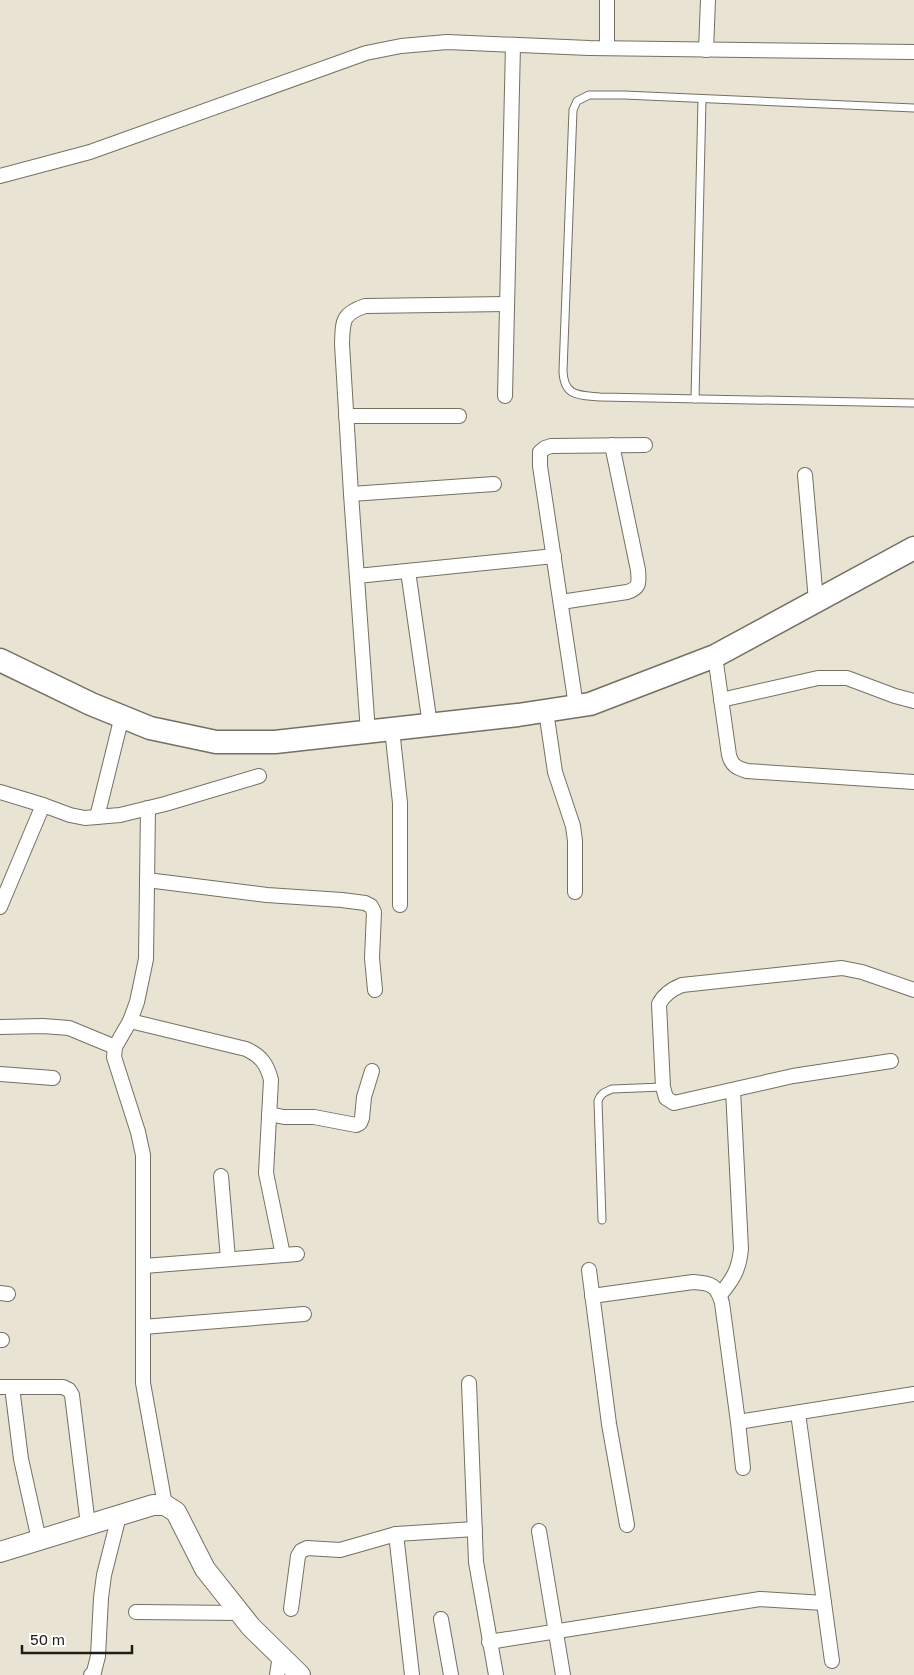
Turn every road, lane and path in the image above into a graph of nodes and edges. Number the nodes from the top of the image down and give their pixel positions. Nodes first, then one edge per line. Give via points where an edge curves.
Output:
1 (607, 0) edge
2 (708, 0) edge
3 (512, 45) junction
4 (607, 48) junction
5 (706, 50) junction
6 (914, 52) edge
7 (702, 99) junction
8 (914, 108) edge
9 (0, 176) edge
10 (507, 304) junction
11 (504, 396) dead end
12 (695, 399) junction
13 (914, 403) edge
14 (346, 416) junction
15 (459, 416) dead end
16 (612, 445) junction
17 (645, 445) dead end
18 (805, 475) dead end
19 (494, 484) dead end
20 (351, 494) junction
21 (914, 548) edge
22 (554, 556) junction
23 (408, 571) junction
24 (357, 576) junction
25 (816, 601) junction
26 (561, 602) junction
27 (715, 656) junction
28 (0, 660) edge
29 (721, 700) junction
30 (914, 701) edge
31 (576, 706) junction
32 (546, 711) junction
33 (122, 716) junction
34 (430, 725) junction
35 (392, 729) junction
36 (368, 732) junction
37 (259, 776) dead end
38 (914, 782) edge
39 (0, 792) edge
40 (44, 805) junction
41 (148, 808) junction
42 (97, 817) junction
43 (147, 880) junction
44 (575, 892) dead end
45 (400, 905) dead end
46 (0, 907) edge
47 (375, 990) dead end
48 (914, 990) edge
49 (130, 1021) junction
50 (0, 1027) edge
51 (115, 1047) junction
52 (891, 1061) dead end
53 (372, 1071) dead end
54 (0, 1074) edge
55 (52, 1078) dead end
56 (663, 1086) junction
57 (733, 1090) junction
58 (269, 1114) junction
59 (222, 1176) dead end
60 (602, 1220) dead end
61 (297, 1254) dead end
62 (282, 1255) junction
63 (228, 1259) junction
64 (144, 1266) junction
65 (589, 1270) dead end
66 (720, 1295) junction
67 (592, 1296) junction
68 (304, 1314) dead end
69 (144, 1328) junction
70 (470, 1383) dead end
71 (6, 1387) edge
72 (914, 1394) edge
73 (798, 1412) junction
74 (738, 1422) junction
75 (743, 1468) dead end
76 (165, 1505) junction
77 (119, 1516) junction
78 (88, 1525) junction
79 (627, 1525) dead end
80 (474, 1529) junction
81 (539, 1531) dead end
82 (396, 1534) junction
83 (39, 1540) junction
84 (0, 1552) edge
85 (824, 1603) junction
86 (291, 1609) dead end
87 (136, 1612) dead end
88 (240, 1613) junction
89 (442, 1620) dead end
90 (556, 1632) junction
91 (489, 1642) junction
92 (832, 1661) dead end
93 (279, 1665) edge
94 (91, 1675) edge
95 (300, 1675) edge
96 (412, 1675) edge
97 (451, 1675) edge
98 (496, 1675) edge
99 (563, 1675) edge

1 - 4 street
2 - 5 street
3 - 4 street
3 - 9 street via 447,42 366,52 90,152
3 - 10 street
4 - 5 street
5 - 6 street
7 - 8 lane
7 - 12 lane
7 - 12 lane via 589,95 574,104 563,371 564,384 577,394
10 - 11 street
10 - 14 street via 365,306 351,311 343,323 342,344
12 - 13 lane
14 - 15 street
14 - 20 street
16 - 17 street
16 - 22 street via 551,446 540,452
16 - 26 street via 638,570 638,586 627,592
18 - 25 street
19 - 20 street
20 - 24 street
21 - 25 main road
22 - 23 street
22 - 26 street
23 - 24 street
23 - 34 street
24 - 36 street
25 - 27 main road
26 - 31 street
27 - 29 street
27 - 31 main road via 590,704
28 - 33 main road
29 - 30 street via 818,678 847,678
29 - 38 street via 729,755 736,768
31 - 32 main road
32 - 34 main road
32 - 44 street via 555,772 573,826
33 - 36 main road via 150,728 216,742 275,742
33 - 42 street
34 - 35 main road
35 - 36 main road
35 - 45 street via 400,803
37 - 41 street
39 - 40 street
40 - 42 street via 70,815
40 - 46 street
41 - 42 street
41 - 43 street
43 - 47 street via 365,903 374,912 372,958
43 - 49 street via 146,958
48 - 56 street via 842,968 673,988 659,1004
49 - 51 street
49 - 58 street via 256,1054 268,1067 271,1080
50 - 51 street via 69,1028
51 - 64 street via 114,1057 143,1155
52 - 57 street via 793,1076
53 - 58 street via 362,1118 356,1125 314,1117
54 - 55 street
56 - 57 street via 666,1098 674,1103
56 - 60 lane via 612,1090 600,1095
57 - 66 street via 741,1249 739,1265
58 - 62 street via 266,1173
59 - 63 street
61 - 62 street
62 - 63 street
63 - 64 street
64 - 69 street
65 - 67 street
66 - 67 street via 714,1286 693,1282
66 - 74 street
67 - 79 street via 609,1424
68 - 69 street
69 - 76 street via 142,1383
70 - 80 street
71 - 78 street via 63,1387 72,1395
71 - 83 street
72 - 73 street
73 - 74 street
73 - 85 street
74 - 75 street
76 - 77 street via 153,1505
76 - 88 street via 176,1512 205,1568
77 - 78 street
77 - 94 street via 104,1575 98,1656
78 - 83 street
80 - 82 street
80 - 91 street
81 - 90 street
82 - 86 street via 340,1550 307,1548 301,1551
82 - 96 street
83 - 84 street
85 - 90 street via 769,1599
85 - 92 street
87 - 88 street
88 - 93 street
89 - 97 street
90 - 91 street
90 - 99 street
91 - 98 street
93 - 95 street

